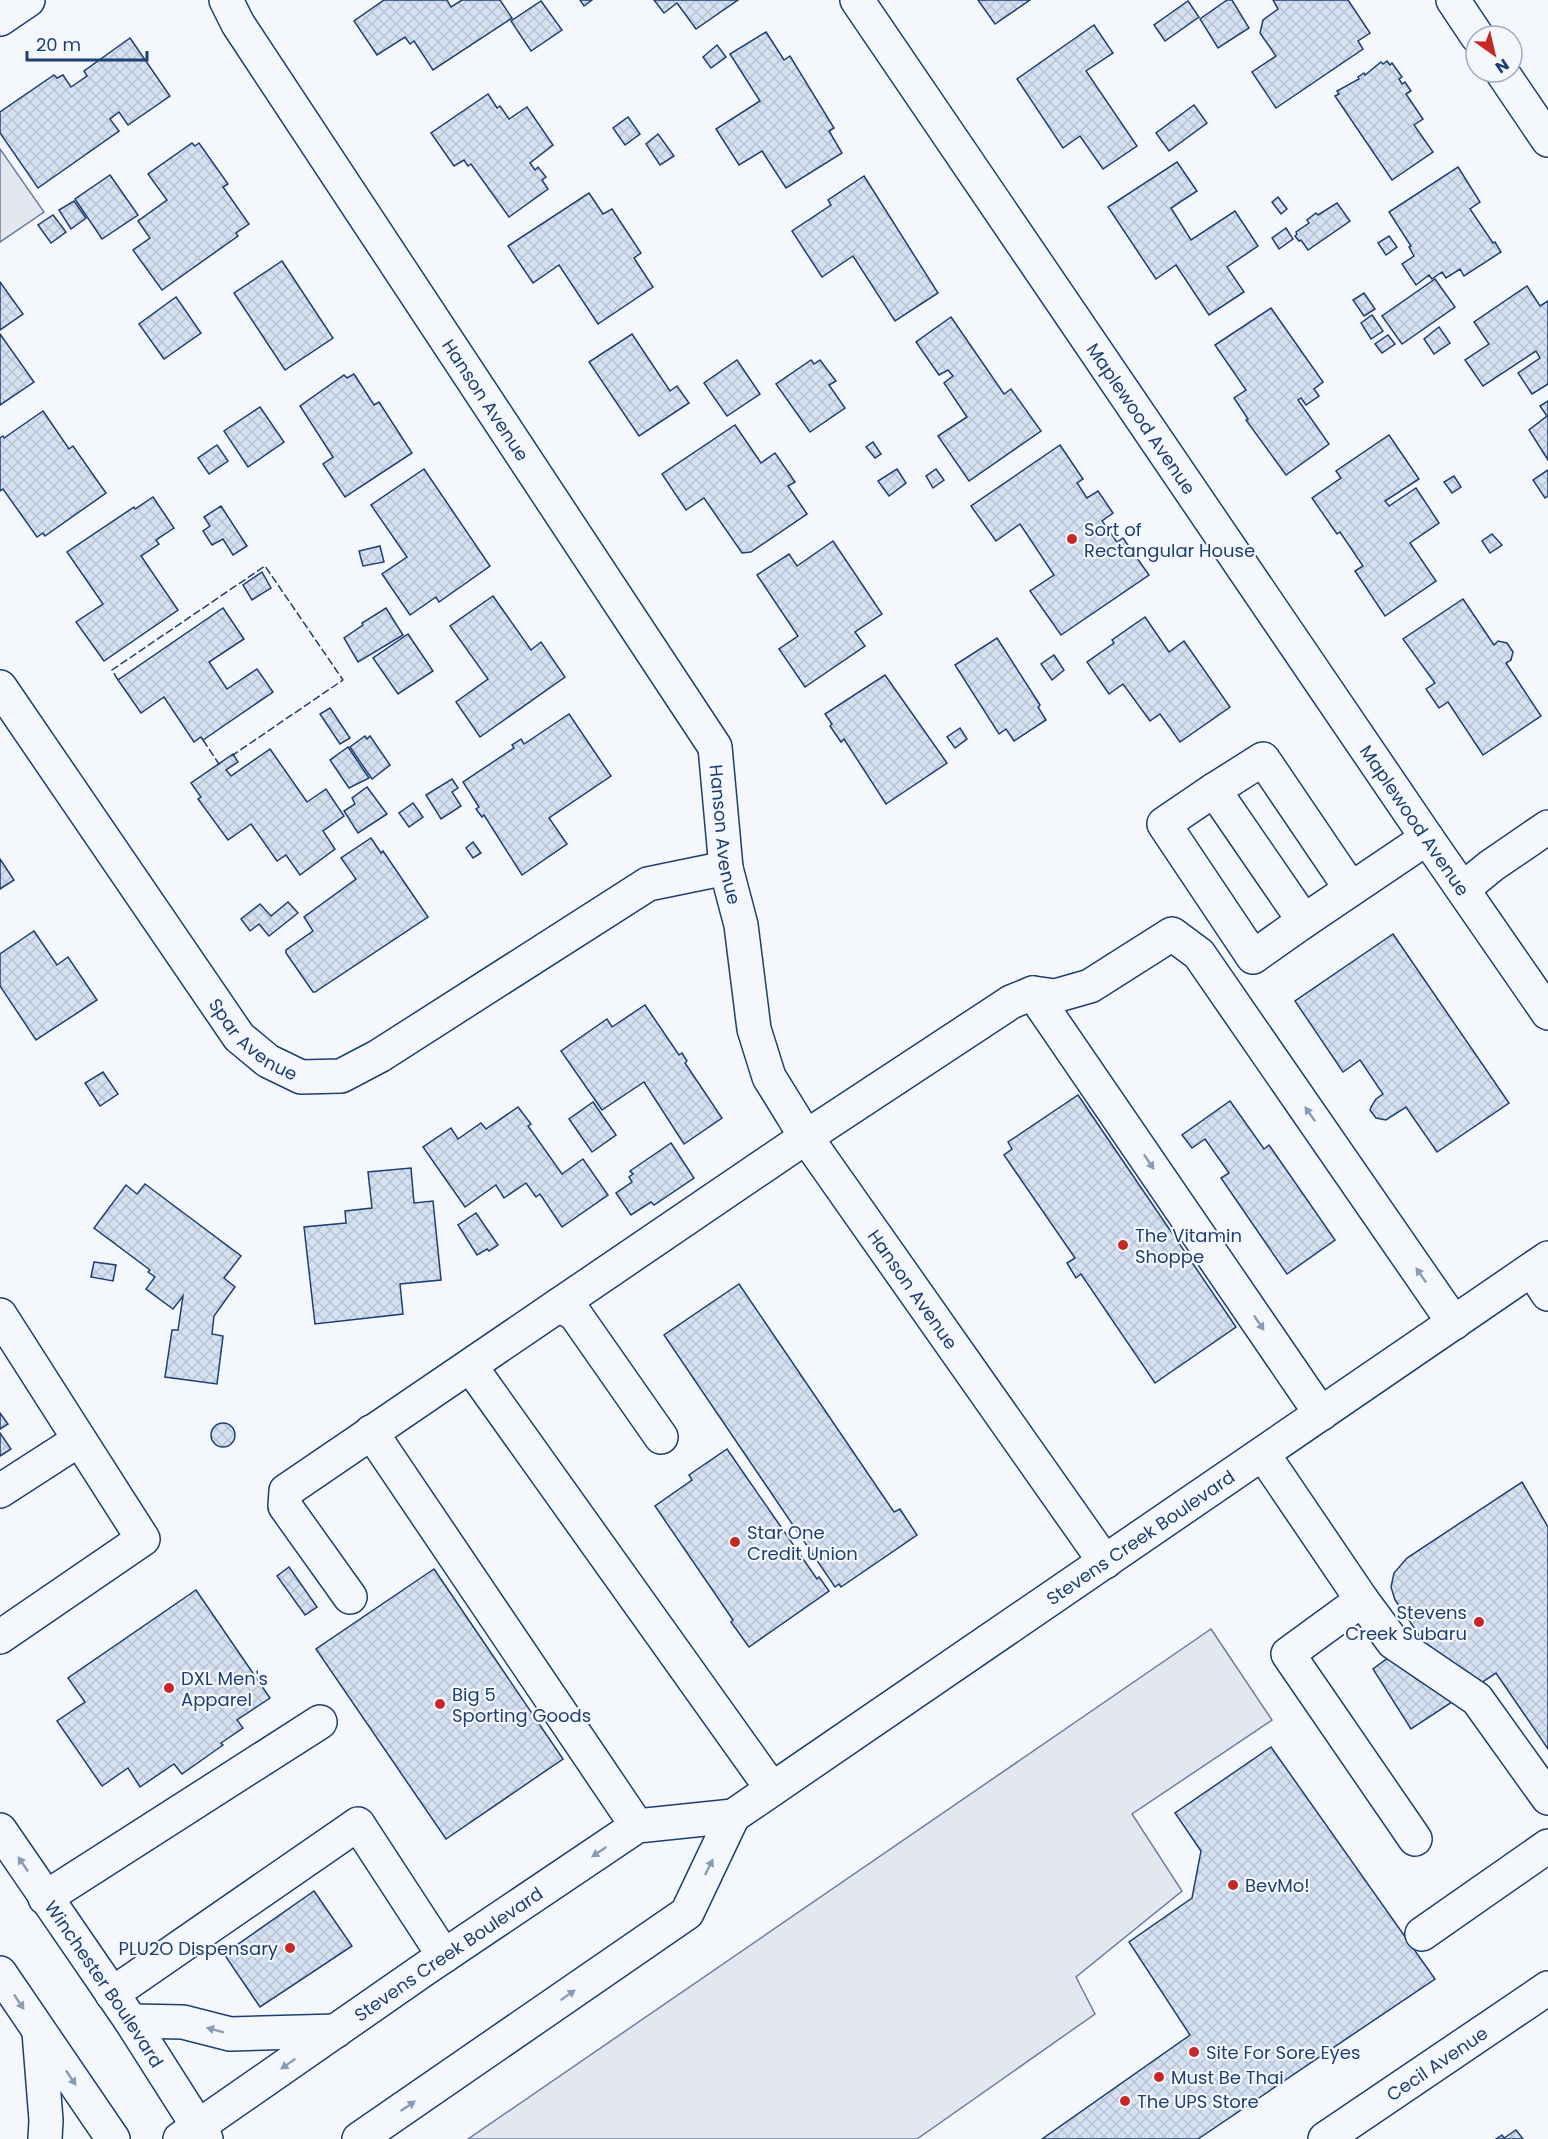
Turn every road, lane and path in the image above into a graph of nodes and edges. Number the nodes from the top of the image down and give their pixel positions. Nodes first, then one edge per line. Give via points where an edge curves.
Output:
1 (28, 0) edge
2 (226, 0) edge
3 (857, 0) edge
4 (1453, 0) edge
5 (0, 19) edge
6 (1469, 24) edge
7 (1510, 84) edge
8 (1548, 140) edge
9 (0, 687) edge
10 (1214, 790) junction
11 (1548, 827) edge
12 (1427, 838) junction
13 (726, 868) junction
14 (1351, 889) junction
15 (1463, 889) junction
16 (1304, 921) junction
17 (1033, 993) junction
18 (1548, 1013) edge
19 (806, 1137) junction
20 (1543, 1274) edge
21 (559, 1305) junction
22 (0, 1315) edge
23 (1454, 1323) junction
24 (471, 1367) junction
25 (1321, 1414) junction
26 (371, 1432) junction
27 (661, 1437) dead end
28 (79, 1440) junction
29 (1263, 1454) junction
30 (0, 1491) edge
31 (1105, 1562) junction
32 (350, 1597) dead end
33 (1362, 1600) junction
34 (0, 1637) edge
35 (320, 1722) dead end
36 (772, 1790) junction
37 (1548, 1798) edge
38 (733, 1816) junction
39 (637, 1826) junction
40 (0, 1830) edge
41 (1415, 1839) dead end
42 (1548, 1846) edge
43 (45, 1898) junction
44 (1422, 1934) dead end
45 (444, 1956) junction
46 (0, 1973) edge
47 (1548, 1988) edge
48 (112, 1994) junction
49 (131, 2021) junction
50 (38, 2030) junction
51 (336, 2031) junction
52 (194, 2135) edge
53 (45, 2139) edge
54 (112, 2139) edge
55 (359, 2139) edge
56 (1325, 2139) edge

1 - 5 street
2 - 13 street, Hanson Avenue via 238,24 716,747
3 - 12 street, Maplewood Avenue
4 - 6 street
7 - 8 street
9 - 13 street, Spar Avenue via 239,1037 268,1061 301,1077 341,1076 379,1056 648,884
10 - 14 street via 1263,759
10 - 16 street
10 - 16 street via 1164,824 1253,957
11 - 15 street
12 - 14 street
12 - 15 street, Maplewood Avenue
13 - 19 street, Hanson Avenue via 741,925 754,1029 769,1077
14 - 16 street
15 - 18 street, Maplewood Avenue
17 - 19 street via 1011,1002
23 -> 17 street via 1199,954 1172,934 1090,986 1055,996
17 -> 25 street
19 - 21 street
19 - 31 street, Hanson Avenue
20 - 23 street, Stevens Creek Boulevard
21 - 24 street
21 - 27 street via 574,1314
22 - 28 street
23 - 25 street, Stevens Creek Boulevard
24 - 26 street
24 - 36 street
25 - 29 street, Stevens Creek Boulevard
26 - 32 street via 286,1491 285,1506
26 - 39 street
28 - 30 street
28 - 34 street via 143,1539
29 - 31 street, Stevens Creek Boulevard
29 - 33 street
31 - 36 street, Stevens Creek Boulevard
33 - 37 street via 1394,1642 1477,1699
33 - 41 street via 1288,1654
35 - 43 street
36 - 38 street, Stevens Creek Boulevard
38 - 39 street, Stevens Creek Boulevard
55 -> 38 street via 687,1913
39 -> 45 street, Stevens Creek Boulevard
43 -> 40 street, Winchester Boulevard
42 - 44 street
43 - 48 street, Winchester Boulevard
45 - 48 street via 358,1824
45 - 51 street, Stevens Creek Boulevard
46 -> 50 street
47 - 56 street, Cecil Avenue
48 - 49 street, Winchester Boulevard
51 -> 49 street via 230,2034 183,2022
49 - 52 street, Winchester Boulevard
50 - 53 street
50 -> 54 street
51 -> 52 street, Stevens Creek Boulevard

